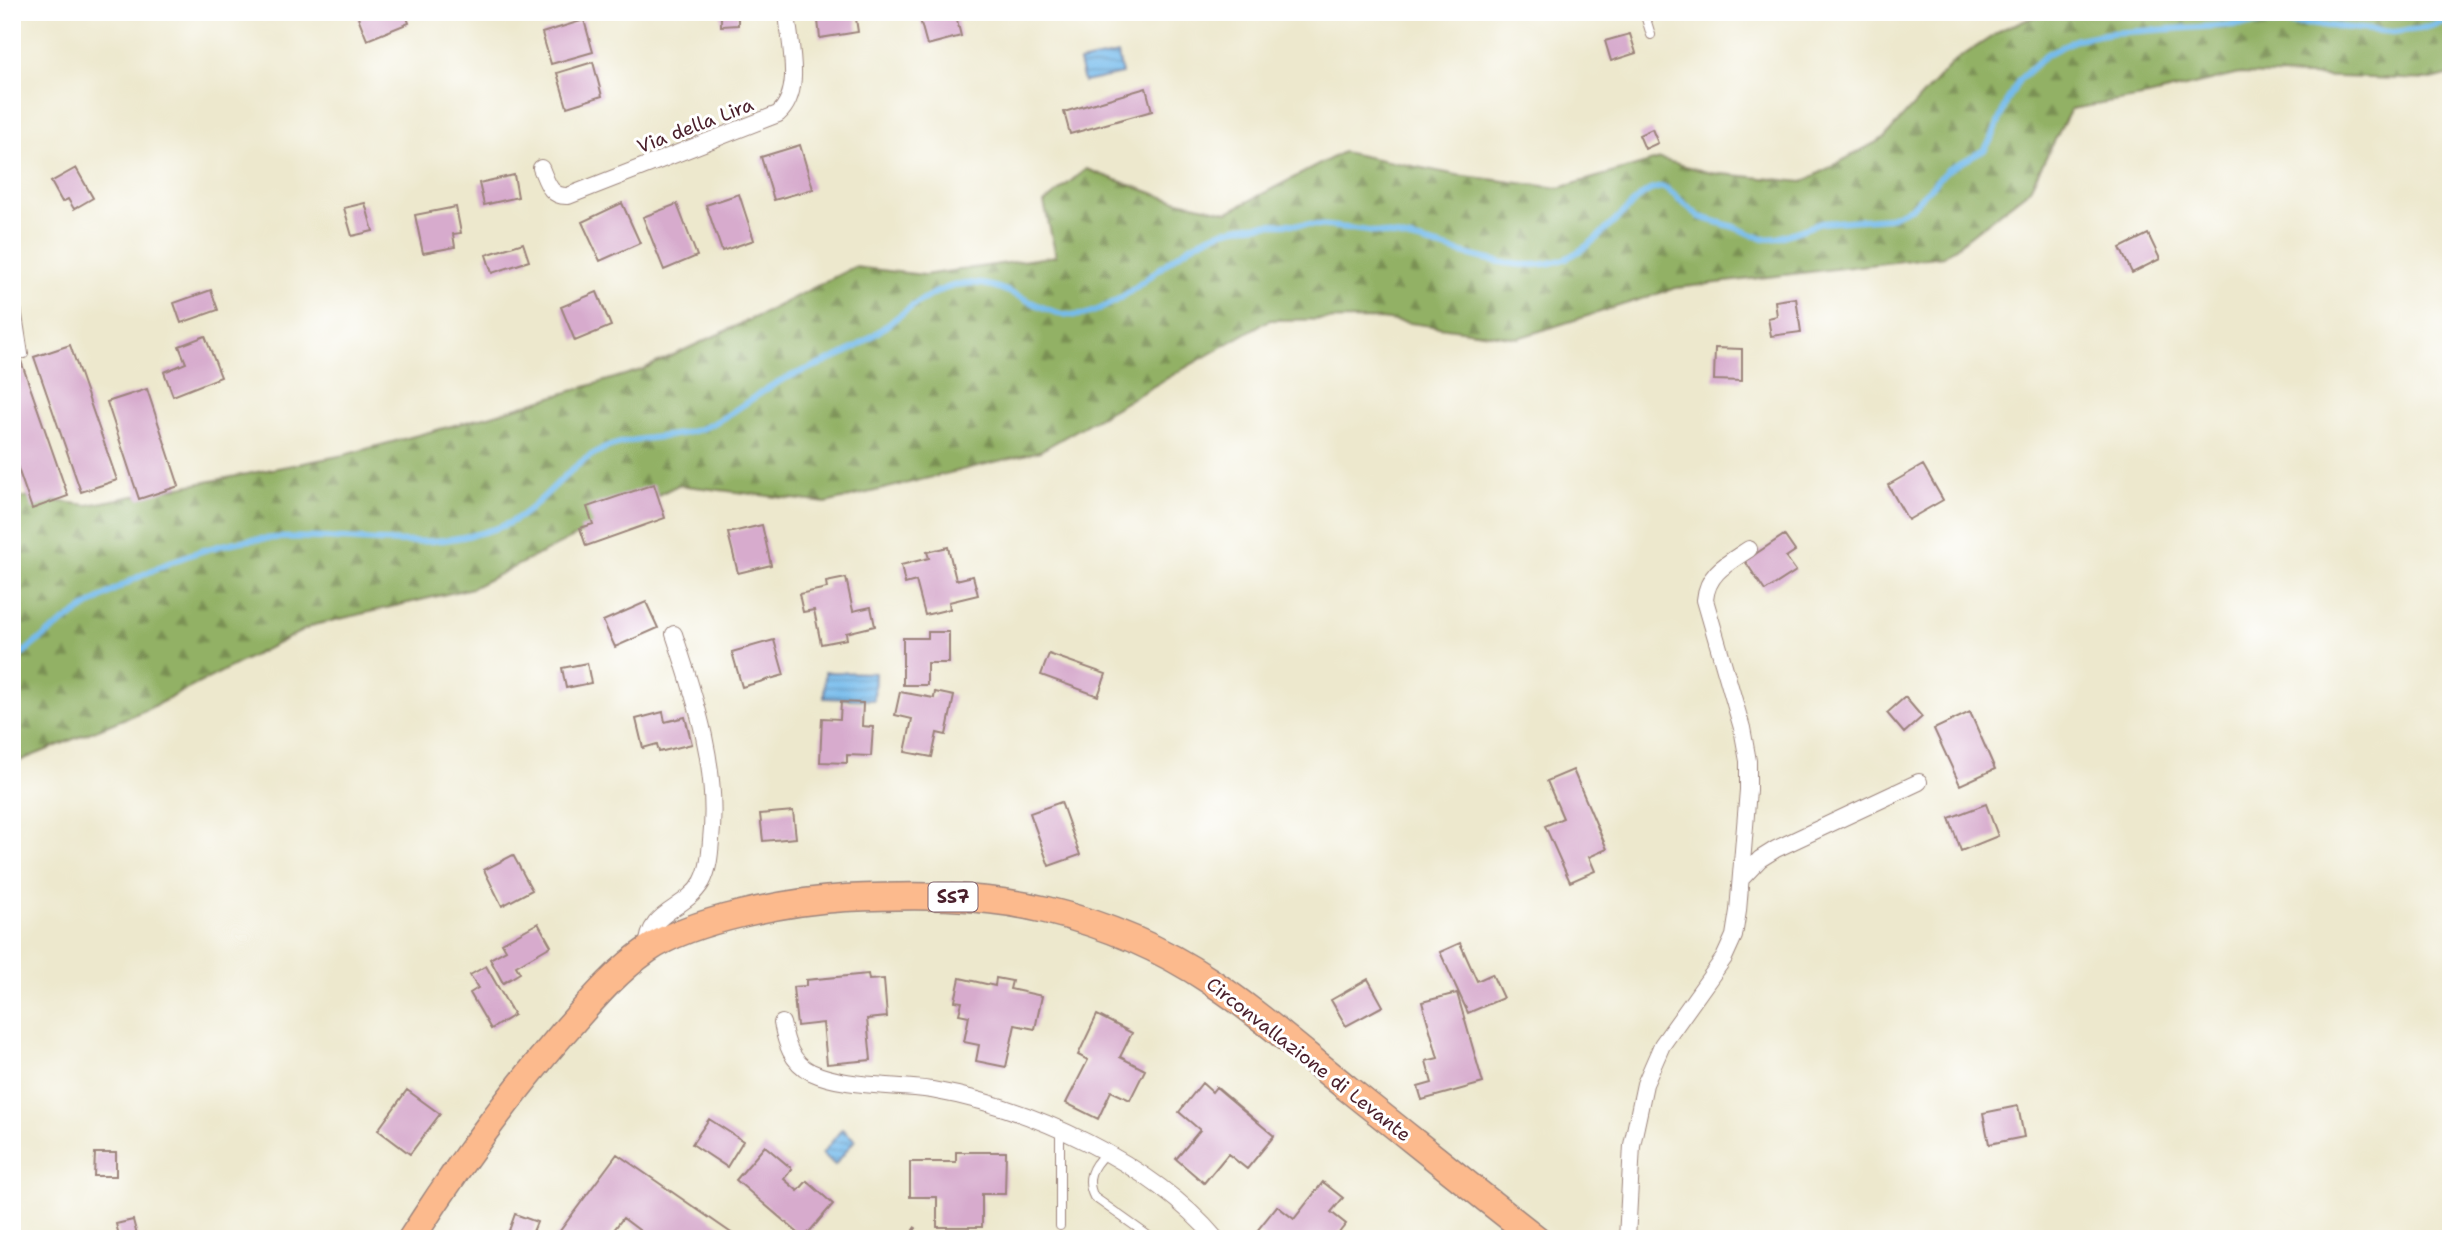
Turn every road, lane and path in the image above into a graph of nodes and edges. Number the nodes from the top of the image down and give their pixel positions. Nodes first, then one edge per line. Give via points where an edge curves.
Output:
1 (787, 12) edge
2 (1644, 12) edge
3 (1651, 35) dead end
4 (541, 168) dead end
5 (12, 276) edge
6 (24, 354) dead end
7 (1749, 549) dead end
8 (674, 634) dead end
9 (1919, 782) dead end
10 (1741, 878) junction
11 (648, 950) junction
12 (782, 1023) dead end
13 (1060, 1131) junction
14 (1105, 1154) junction
15 (919, 1223) dead end
16 (1060, 1226) dead end
17 (411, 1239) edge
18 (907, 1239) edge
19 (1153, 1239) edge
20 (1216, 1239) edge
21 (1537, 1239) edge
22 (1627, 1239) edge

1 - 4 street, Via della Lira via 793,83 789,102 778,114 568,196 550,189
2 - 3 lane
5 - 6 lane
7 - 10 street via 1716,571 1705,600 1748,761
8 - 11 street via 705,741 713,797 712,834 703,880 654,923
9 - 10 street via 1776,849
10 - 22 street via 1736,928 1727,952 1662,1045 1645,1084 1632,1145
11 - 17 main road, Circonvallazione di Levante / SS7 via 598,994 535,1067
11 - 21 main road, Circonvallazione di Levante / SS7 via 681,932 719,921 838,898 981,899 1091,924 1147,946 1210,981
12 - 13 street via 793,1057 814,1073 956,1096
13 - 14 street
13 - 16 lane
14 - 19 lane via 1092,1169 1092,1192
14 - 20 street via 1170,1194
15 - 18 path

